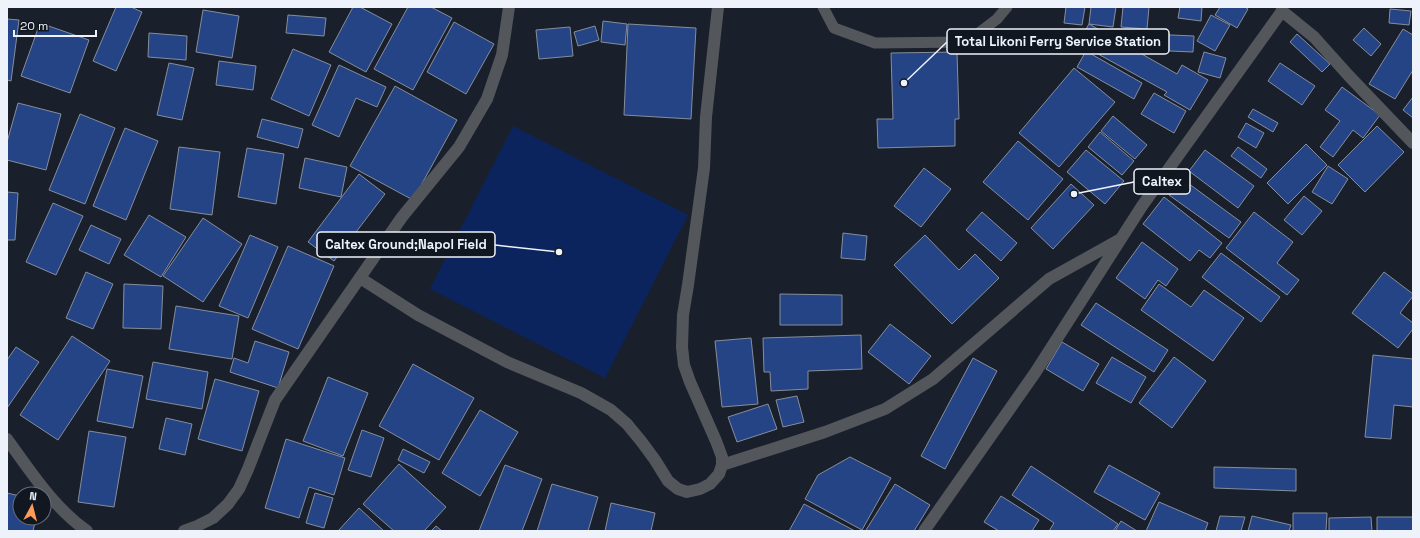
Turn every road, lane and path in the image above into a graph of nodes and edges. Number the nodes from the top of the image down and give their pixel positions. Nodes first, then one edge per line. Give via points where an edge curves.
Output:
1 (509, 7) edge
2 (718, 7) edge
3 (823, 7) edge
4 (1007, 7) edge
5 (1282, 9) edge
6 (1413, 143) edge
7 (1121, 238) junction
8 (360, 278) junction
9 (7, 439) edge
10 (722, 465) junction
11 (87, 531) edge
12 (184, 531) edge
13 (924, 531) edge

1 - 8 street via 502,55 487,99 459,147 402,217
2 - 10 street via 706,117 704,168 683,315 682,347 690,382 716,441
3 - 4 lane via 834,28 875,43 967,42 997,19
5 - 6 street via 1314,37
5 - 7 street
7 - 10 street via 1049,279 933,379 886,409 825,432
7 - 13 street via 1035,373
8 - 10 street via 418,315 493,355 581,393 611,410 642,441 668,481 678,488 687,492 710,484 719,474
8 - 12 street via 275,400 239,489 213,518
9 - 11 street via 37,480 73,521

